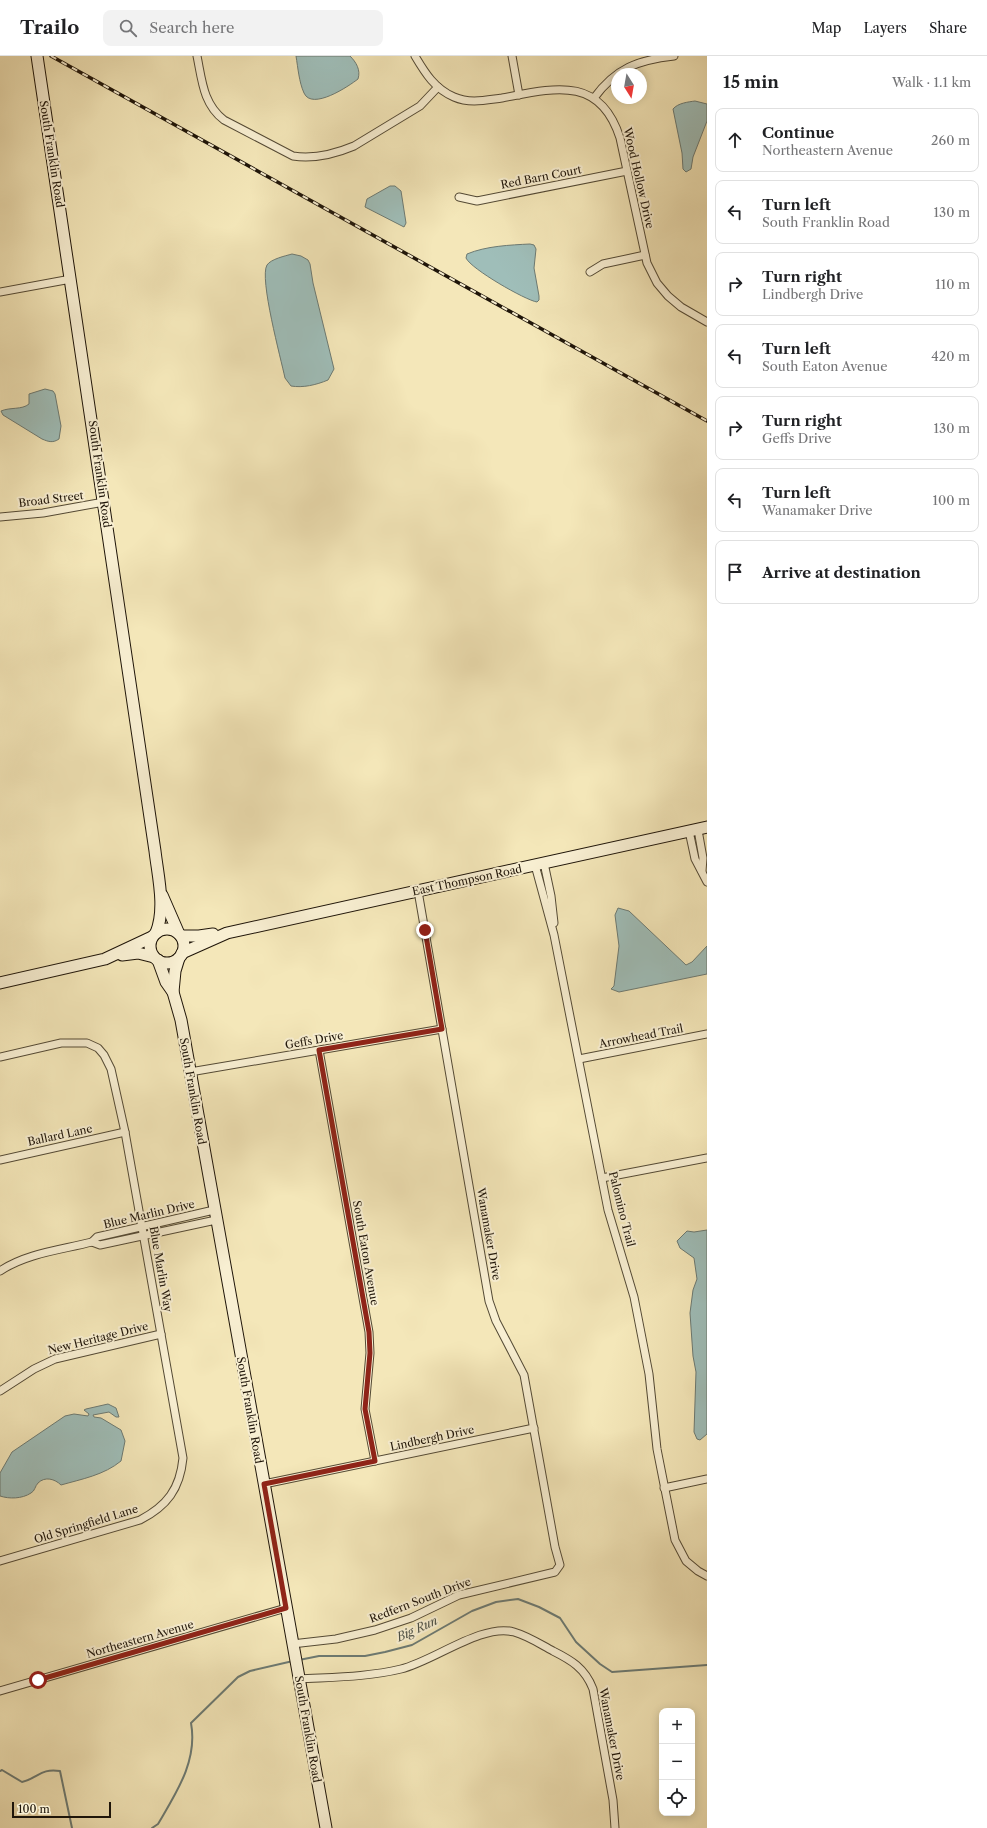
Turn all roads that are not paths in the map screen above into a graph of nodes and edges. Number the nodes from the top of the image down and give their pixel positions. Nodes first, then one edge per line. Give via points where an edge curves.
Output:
1 (38, 56) edge
2 (197, 56) edge
3 (415, 56) edge
4 (512, 56) edge
5 (674, 56) edge
6 (438, 87) junction
7 (519, 94) junction
8 (594, 98) junction
9 (627, 171) junction
10 (459, 197) dead end
11 (645, 255) junction
12 (590, 272) dead end
13 (71, 279) junction
14 (0, 292) edge
15 (707, 322) edge
16 (104, 502) junction
17 (0, 517) edge
18 (698, 829) edge
19 (540, 864) junction
20 (707, 882) edge
21 (418, 891) junction
22 (160, 892) junction
23 (227, 933) junction
24 (154, 935) junction
25 (180, 935) junction
26 (117, 955) junction
27 (181, 956) junction
28 (156, 958) junction
29 (0, 983) edge
30 (173, 992) junction
31 (442, 1029) junction
32 (707, 1034) edge
33 (319, 1050) junction
34 (0, 1057) edge
35 (579, 1059) junction
36 (190, 1072) junction
37 (125, 1132) junction
38 (707, 1158) edge
39 (0, 1160) edge
40 (602, 1178) junction
41 (215, 1215) junction
42 (142, 1227) junction
43 (144, 1236) junction
44 (92, 1242) junction
45 (0, 1271) edge
46 (161, 1334) junction
47 (0, 1391) edge
48 (534, 1428) junction
49 (375, 1461) junction
50 (707, 1479) edge
51 (264, 1484) junction
52 (664, 1488) junction
53 (171, 1496) joint
54 (0, 1562) edge
55 (555, 1572) joint
56 (707, 1576) edge
57 (286, 1608) junction
58 (293, 1648) junction
59 (299, 1679) junction
60 (0, 1691) edge
61 (326, 1828) edge
62 (615, 1828) edge

1 - 13 main road, South Franklin Road
2 - 6 street via 205,94 216,114 293,156 343,151 354,146 420,106
3 - 6 street, Wood Hollow Drive via 428,78
4 - 7 street
5 - 8 street via 634,63 602,86
6 - 7 street, Wood Hollow Drive via 453,97 466,101 482,101
7 - 8 street, Wood Hollow Drive via 564,88
8 - 9 street, Wood Hollow Drive via 616,124
9 - 10 street, Red Barn Court via 478,201
9 - 11 street, Wood Hollow Drive
11 - 12 street via 603,264
11 - 15 street, Wood Hollow Drive via 657,282 668,296
13 - 14 street
13 - 16 main road, South Franklin Road
16 - 17 street, Broad Street via 43,513
16 - 22 main road, South Franklin Road
18 - 19 main road, East Thompson Road
18 - 20 street via 703,858 702,871
19 - 21 main road, East Thompson Road
19 - 35 street, Palomino Trail via 551,896 554,936
21 - 23 main road, East Thompson Road
21 - 31 street, Wanamaker Drive
22 - 24 main road, South Franklin Road via 161,918
22 - 25 main road, South Franklin Road
23 - 25 main road, East Thompson Road
23 - 27 main road, East Thompson Road
24 - 25 main road via 168,929
24 - 26 main road
24 - 28 main road via 150,947
25 - 27 main road via 184,946
26 - 28 main road via 138,953
26 - 29 main road via 88,964
27 - 28 main road via 170,963
27 - 30 main road, South Franklin Road via 175,971
28 - 30 main road, South Franklin Road
30 - 36 main road, South Franklin Road via 181,1020
31 - 33 street, Geffs Drive
31 - 48 street, Wanamaker Drive via 490,1301 496,1321 524,1375
32 - 35 street, Arrowhead Trail
33 - 36 street, Geffs Drive
33 - 49 street, South Eaton Avenue via 369,1332 370,1353 365,1409
34 - 37 street, Blue Marlin Way via 60,1043 87,1043 98,1048 111,1069
35 - 40 street, Palomino Trail
36 - 41 main road, South Franklin Road
37 - 39 street, Ballard Lane
37 - 42 street, Blue Marlin Way
38 - 40 street
40 - 52 street, Palomino Trail via 612,1224 634,1297 649,1374
41 - 42 street, Blue Marlin Drive
41 - 43 street, Blue Marlin Drive
41 - 51 main road, South Franklin Road
42 - 43 street, Blue Marlin Way
42 - 44 street, Blue Marlin Drive via 97,1237
43 - 44 street, Blue Marlin Drive via 100,1245
43 - 46 street, Blue Marlin Way
44 - 45 street, Blue Marlin Drive via 29,1257
46 - 47 street, New Heritage Drive via 55,1359
46 - 53 street, Blue Marlin Way via 183,1458 178,1484
48 - 49 street, Lindbergh Drive
48 - 55 street, Wanamaker Drive via 560,1565
49 - 51 street, Lindbergh Drive
50 - 52 street
51 - 57 main road, South Franklin Road
52 - 56 street, Palomino Trail via 675,1540 680,1551 686,1561
53 - 54 street, Old Springfield Lane via 152,1514 140,1520
55 - 58 street, Redfern South Drive via 459,1595 411,1618 375,1630
57 - 58 main road, South Franklin Road
57 - 60 street, Northeastern Avenue
58 - 59 main road, South Franklin Road
59 - 61 main road, South Franklin Road
59 - 62 street, Wanamaker Drive via 369,1675 402,1669 425,1661 481,1634 492,1631 514,1632 572,1661 589,1679 613,1800

